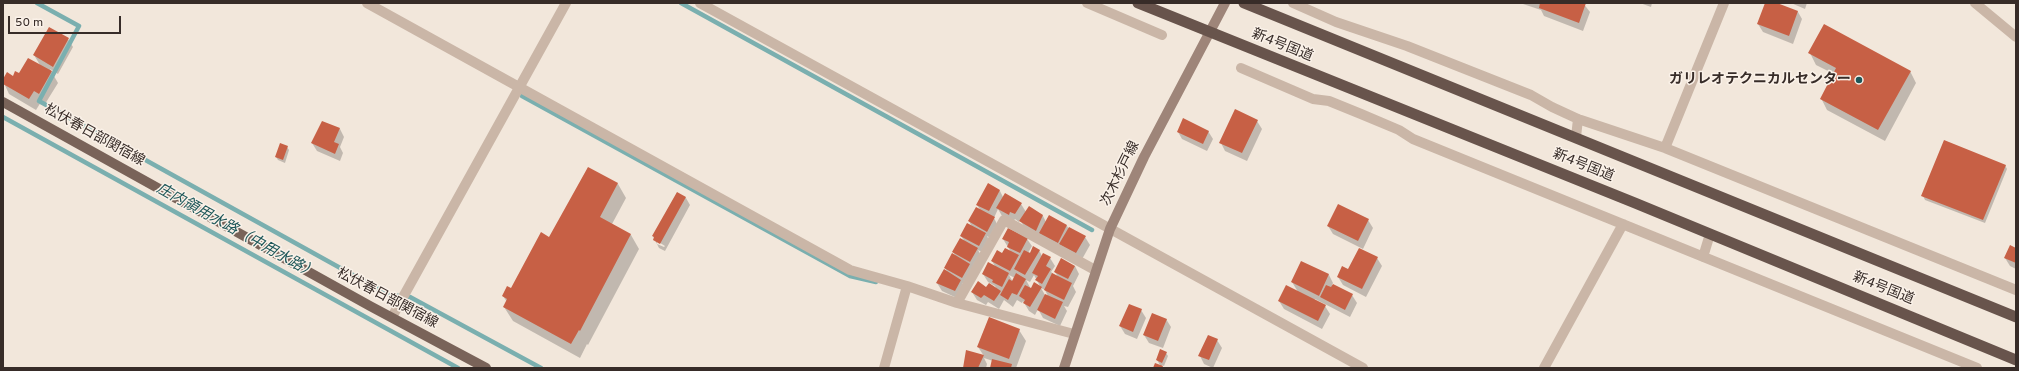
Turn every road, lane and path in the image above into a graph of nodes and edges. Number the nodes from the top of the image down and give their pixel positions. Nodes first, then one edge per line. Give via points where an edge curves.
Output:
1 (366, 3) edge
2 (566, 3) edge
3 (700, 3) edge
4 (1089, 3) edge
5 (1138, 3) edge
6 (1225, 3) edge
7 (1244, 3) edge
8 (1293, 3) edge
9 (1724, 3) edge
10 (1975, 3) edge
11 (1210, 33) junction
12 (1162, 35) dead end
13 (2016, 37) edge
14 (1241, 68) dead end
15 (519, 88) junction
16 (3, 102) edge
17 (1578, 119) junction
18 (1576, 138) junction
19 (1665, 148) junction
20 (1623, 224) junction
21 (1110, 229) junction
22 (1710, 234) junction
23 (1702, 256) junction
24 (1095, 270) junction
25 (907, 286) junction
26 (2016, 290) edge
27 (957, 303) junction
28 (392, 316) junction
29 (2016, 317) edge
30 (1074, 334) junction
31 (2016, 360) edge
32 (486, 368) edge
33 (884, 368) edge
34 (1064, 368) edge
35 (1363, 368) edge
36 (1544, 368) edge
37 (1977, 368) edge

1 - 15 street
2 - 15 street
3 - 21 street
4 - 12 street via 1125,21
5 - 11 highway, 新4号国道
6 - 11 main road, 次木杉戸線
7 - 18 highway, 新4号国道
8 - 17 street via 1336,22 1407,46 1531,95
9 - 19 street
10 - 13 street
11 - 21 main road, 次木杉戸線 via 1144,157
11 - 22 highway, 新4号国道
14 - 20 street via 1313,99 1329,101 1361,114 1399,130 1413,139
15 - 25 street via 850,270
15 - 28 street
16 - 28 main road, 松伏春日部関宿線
17 - 18 street
17 - 19 street
18 - 29 highway, 新4号国道
19 - 26 street
20 - 23 street
20 - 36 street
21 - 24 main road, 次木杉戸線
21 - 35 street
22 - 23 street
22 - 31 highway, 新4号国道
23 - 37 street
24 - 27 street via 1004,220
24 - 30 main road, 次木杉戸線
25 - 27 street
25 - 33 street
27 - 30 street
28 - 32 main road, 松伏春日部関宿線
30 - 34 main road, 次木杉戸線

